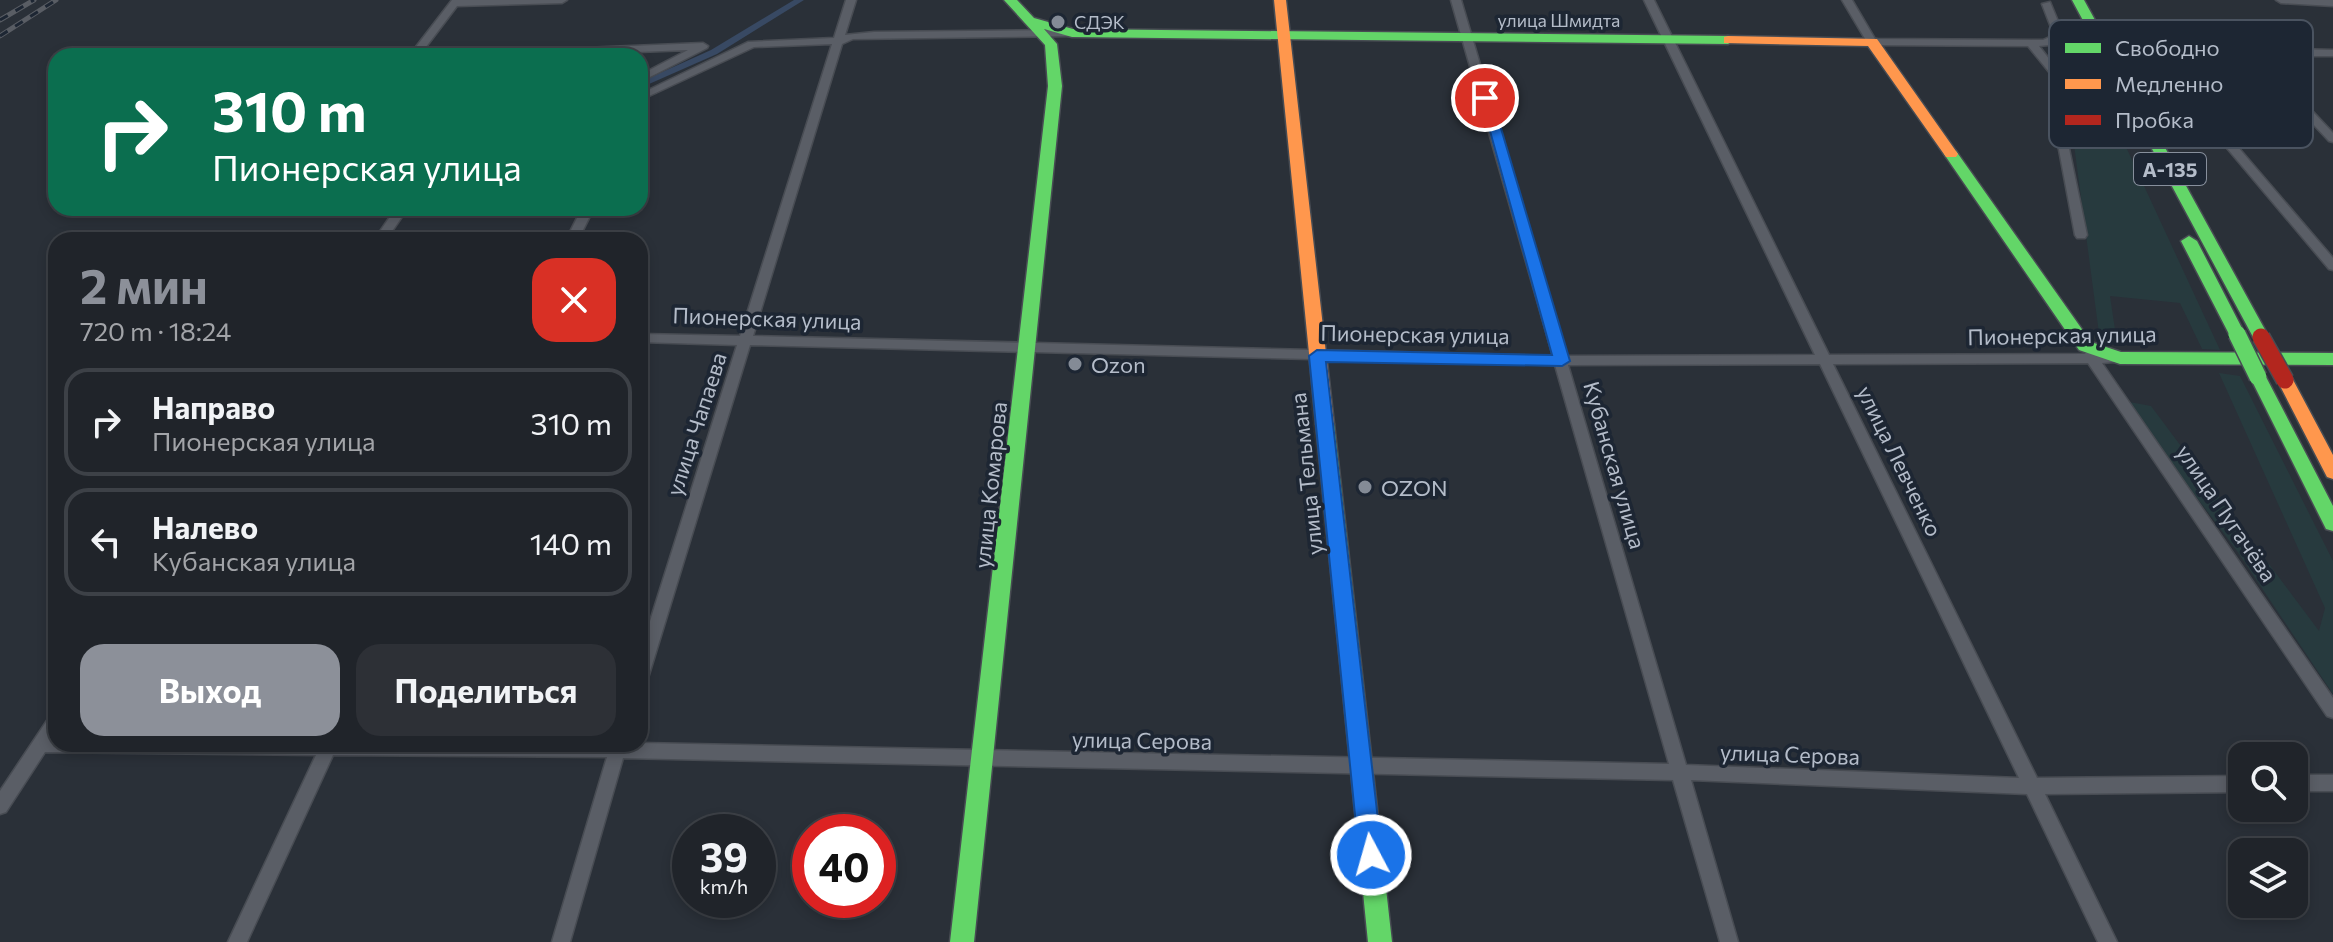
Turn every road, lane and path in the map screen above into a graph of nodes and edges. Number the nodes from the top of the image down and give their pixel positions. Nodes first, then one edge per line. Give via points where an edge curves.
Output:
1 (562, 0) edge
2 (851, 0) edge
3 (1010, 0) edge
4 (1280, 0) edge
5 (1456, 0) edge
6 (1649, 0) edge
7 (1847, 0) edge
8 (2078, 0) edge
9 (2281, 0) edge
10 (456, 2) edge
11 (2054, 2) edge
12 (2333, 3) edge
13 (2064, 20) edge
14 (2089, 20) edge
15 (1041, 29) junction
16 (1283, 37) junction
17 (1468, 40) junction
18 (841, 41) junction
19 (1668, 41) junction
20 (2049, 41) edge
21 (1872, 42) junction
22 (2031, 43) junction
23 (420, 48) edge
24 (648, 48) edge
25 (2313, 53) edge
26 (2333, 53) edge
27 (2049, 66) edge
28 (648, 75) edge
29 (648, 96) edge
30 (2313, 118) edge
31 (2333, 139) edge
32 (2064, 148) edge
33 (2134, 148) edge
34 (2158, 148) edge
35 (2232, 148) edge
36 (2081, 235) dead end
37 (2333, 266) edge
38 (648, 338) edge
39 (2080, 341) junction
40 (747, 342) junction
41 (1029, 349) junction
42 (1317, 356) junction
43 (2120, 358) junction
44 (2333, 359) edge
45 (1825, 360) junction
46 (2093, 360) junction
47 (1562, 361) junction
48 (2333, 472) edge
49 (2333, 524) edge
50 (648, 653) edge
51 (2333, 711) edge
52 (48, 733) edge
53 (40, 745) junction
54 (48, 745) edge
55 (648, 748) edge
56 (326, 752) edge
57 (617, 752) edge
58 (984, 758) junction
59 (1361, 767) junction
60 (1680, 772) junction
61 (2308, 783) edge
62 (2333, 783) edge
63 (2228, 784) edge
64 (2030, 786) junction
65 (0, 806) edge
66 (237, 942) edge
67 (561, 942) edge
68 (962, 942) edge
69 (1380, 942) edge
70 (1729, 942) edge
71 (2108, 942) edge

1 - 10 street
2 - 18 street, улица Чапаева
3 - 15 main road
4 - 16 main road, улица Тельмана
5 - 17 street, Кубанская улица
6 - 19 street, улица Левченко
7 - 21 street, улица Пугачёва
8 - 14 main road, А-135, bridge
9 - 12 street
10 - 23 street
11 - 13 main road, А-135, bridge
15 - 16 main road, улица Шмидта
15 - 18 street, улица Шмидта via 851,36
15 - 41 main road, улица Комарова via 1055,53 1054,109
16 - 17 main road, улица Шмидта
16 - 42 main road, улица Тельмана
17 - 19 main road, улица Шмидта
17 - 47 street, Кубанская улица
18 - 29 street, улица Шмидта via 752,44
18 - 40 street, улица Чапаева
19 - 21 main road, улица Шмидта
19 - 45 street, улица Левченко
20 - 22 street, улица Шмидта
21 - 22 street, улица Шмидта
21 - 39 main road, улица Пугачёва
22 - 27 street
24 - 28 street via 703,46
25 - 26 street
30 - 31 street
32 - 36 street
33 - 49 main road, А-135, bridge
34 - 48 main road, А-135, bridge
35 - 37 street
38 - 40 street, Пионерская улица
39 - 43 main road
39 - 46 street, улица Пугачёва
40 - 41 street, Пионерская улица
40 - 50 street, улица Чапаева
41 - 42 street, Пионерская улица
41 - 58 main road, улица Комарова
42 - 47 street, Пионерская улица
42 - 59 main road, улица Тельмана
43 - 44 main road, Пионерская улица
43 - 46 street, Пионерская улица
45 - 46 street, Пионерская улица
45 - 47 street, Пионерская улица
45 - 64 street, улица Левченко
46 - 51 street, улица Пугачёва
47 - 60 street, Кубанская улица
52 - 53 street
53 - 54 street, улица Серова
53 - 65 street
55 - 58 street, улица Серова
56 - 66 street
57 - 67 street
58 - 59 street, улица Серова
58 - 68 main road, улица Комарова
59 - 60 street, улица Серова
59 - 69 main road, улица Тельмана
60 - 64 street, улица Серова
60 - 70 street, Кубанская улица
61 - 62 street
63 - 64 street, улица Серова
64 - 71 street, улица Левченко

